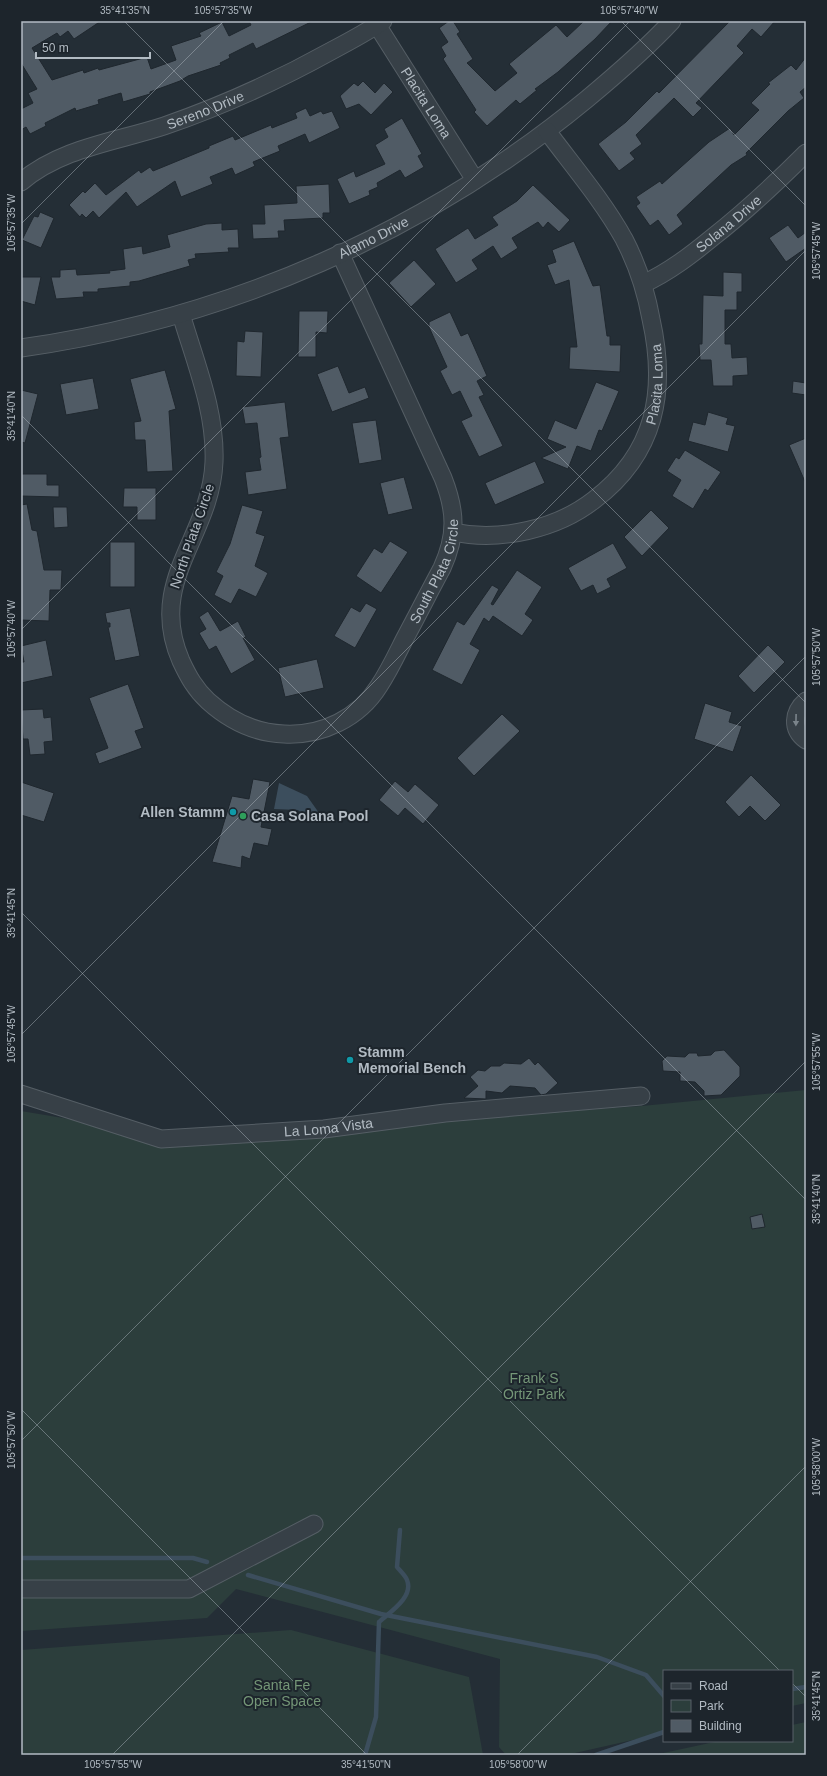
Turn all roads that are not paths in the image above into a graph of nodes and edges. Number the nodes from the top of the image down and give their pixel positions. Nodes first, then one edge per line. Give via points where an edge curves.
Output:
1 (672, 21) edge
2 (380, 23) edge
3 (547, 131) junction
4 (805, 157) edge
5 (475, 180) junction
6 (21, 182) edge
7 (340, 253) junction
8 (643, 284) junction
9 (181, 314) junction
10 (21, 348) edge
11 (453, 532) junction
12 (193, 686) joint
13 (806, 701) edge
14 (806, 740) edge
15 (21, 1094) edge
16 (642, 1096) dead end
17 (314, 1524) dead end
18 (21, 1589) edge

1 - 3 street, Alamo Drive via 617,74
2 - 5 street, Placita Loma
2 - 6 street, Sereno Drive via 298,69 244,94 165,125 63,156 46,164
3 - 5 street, Alamo Drive
3 - 8 street, Placita Loma via 612,220 634,260
4 - 8 street, Solana Drive via 682,262
5 - 7 street, Alamo Drive via 403,222
7 - 9 street, Alamo Drive via 250,291
7 - 11 street, South Plata Circle via 443,478 452,505
8 - 11 street, Placita Loma via 658,351 658,387 656,405 634,458 604,493 568,517 510,533 475,535
9 - 10 street, Alamo Drive
9 - 12 street, North Plata Circle via 209,408 214,445 212,481 207,500 179,570 171,606 173,640
11 - 12 street, South Plata Circle via 442,568 378,688 355,712 340,722 308,733 274,734 228,716
13 -> 14 street via 795,719 799,733
15 - 16 street, La Loma Vista via 161,1139 324,1129 445,1113
17 - 18 street via 189,1589

